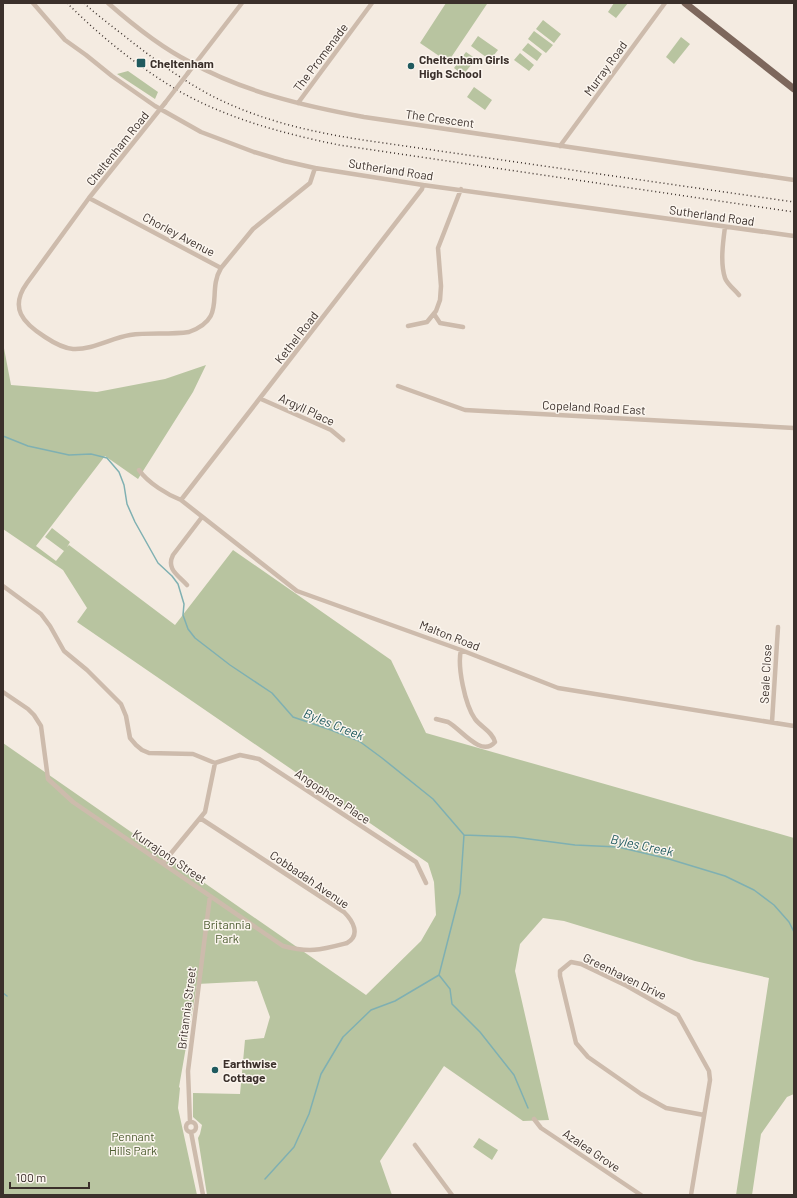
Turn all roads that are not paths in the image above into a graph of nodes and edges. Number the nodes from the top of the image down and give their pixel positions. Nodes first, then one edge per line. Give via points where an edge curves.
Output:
1 (33, 3) edge
2 (108, 3) edge
3 (242, 3) edge
4 (372, 3) edge
5 (666, 3) edge
6 (685, 3) edge
7 (195, 65) junction
8 (794, 88) edge
9 (298, 103) junction
10 (160, 109) junction
11 (560, 146) junction
12 (314, 168) junction
13 (794, 180) edge
14 (423, 185) junction
15 (461, 189) junction
16 (90, 198) junction
17 (725, 227) junction
18 (794, 236) edge
19 (220, 268) junction
20 (739, 295) dead end
21 (434, 314) junction
22 (408, 326) dead end
23 (463, 327) dead end
24 (398, 386) dead end
25 (261, 399) junction
26 (794, 428) edge
27 (343, 440) dead end
28 (139, 470) dead end
29 (181, 500) junction
30 (202, 517) junction
31 (187, 585) dead end
32 (3, 586) edge
33 (778, 627) dead end
34 (461, 650) junction
35 (3, 692) edge
36 (436, 719) dead end
37 (772, 722) junction
38 (794, 726) edge
39 (215, 763) junction
40 (200, 818) junction
41 (163, 863) junction
42 (426, 883) dead end
43 (210, 896) junction
44 (283, 946) joint
45 (704, 1114) junction
46 (534, 1119) dead end
47 (416, 1145) dead end
48 (203, 1195) edge
49 (452, 1195) edge
50 (641, 1195) edge
51 (691, 1195) edge

1 - 10 street, Sutherland Road via 65,40
2 - 7 street, The Crescent via 142,31
3 - 7 street, Cheltenham Road
4 - 9 street, The Promenade
5 - 11 street, Murray Road
6 - 8 main road
7 - 9 street, The Crescent via 243,86
7 - 10 street, Cheltenham Road, bridge
9 - 11 street, The Crescent via 364,117
10 - 12 street, Sutherland Road via 227,143
10 - 16 street, Cheltenham Road
11 - 13 street, The Crescent
12 - 14 street, Sutherland Road
12 - 19 street, Chorley Avenue via 310,183 253,229
14 - 15 street, Sutherland Road
14 - 25 street, Kethel Road via 418,195
15 - 17 street, Sutherland Road
15 - 21 street via 438,248 441,295
16 - 19 street, Chorley Avenue
16 - 19 street, Cheltenham Road via 24,288 20,298 24,320 33,330 54,342 67,348 81,348 130,335 195,330 212,313 216,278
17 - 18 street, Sutherland Road
17 - 20 street via 725,279
21 - 22 street via 426,323
21 - 23 street via 440,324
24 - 26 street, Copeland Road East via 465,410
25 - 27 street, Argyll Place via 331,430
25 - 29 street, Kethel Road
28 - 29 street, Malton Road via 169,495
29 - 30 street, Malton Road
30 - 31 street via 170,562 172,570
30 - 34 street, Malton Road via 297,591
32 - 39 street via 41,614 64,651 121,704 130,738 136,745 149,753 192,754
33 - 37 street, Seale Close
34 - 36 street via 459,658 466,700 475,719 493,735 495,742 492,746 483,748 448,722
34 - 37 street, Malton Road via 558,688
35 - 41 street, Kurrajong Street via 28,709 41,726 48,779 73,802
37 - 38 street, Malton Road
39 - 40 street via 205,812
39 - 42 street, Angophora Place via 240,755 259,759 416,862
40 - 41 street
40 - 44 street, Cobbadah Avenue via 344,912 355,928 353,937 347,943 320,950 296,950
41 - 43 street, Kurrajong Street
43 - 44 street, Kurrajong Street
43 - 48 street, Britannia Street via 188,1071 190,1122 196,1127 192,1132
45 - 45 street, Greenhaven Drive via 710,1080 709,1071 678,1015 628,986 581,964 571,962 560,970 576,1043 588,1057 666,1108
45 - 51 street, Greenhaven Drive
46 - 50 street, Azalea Grove via 541,1128
47 - 49 street

